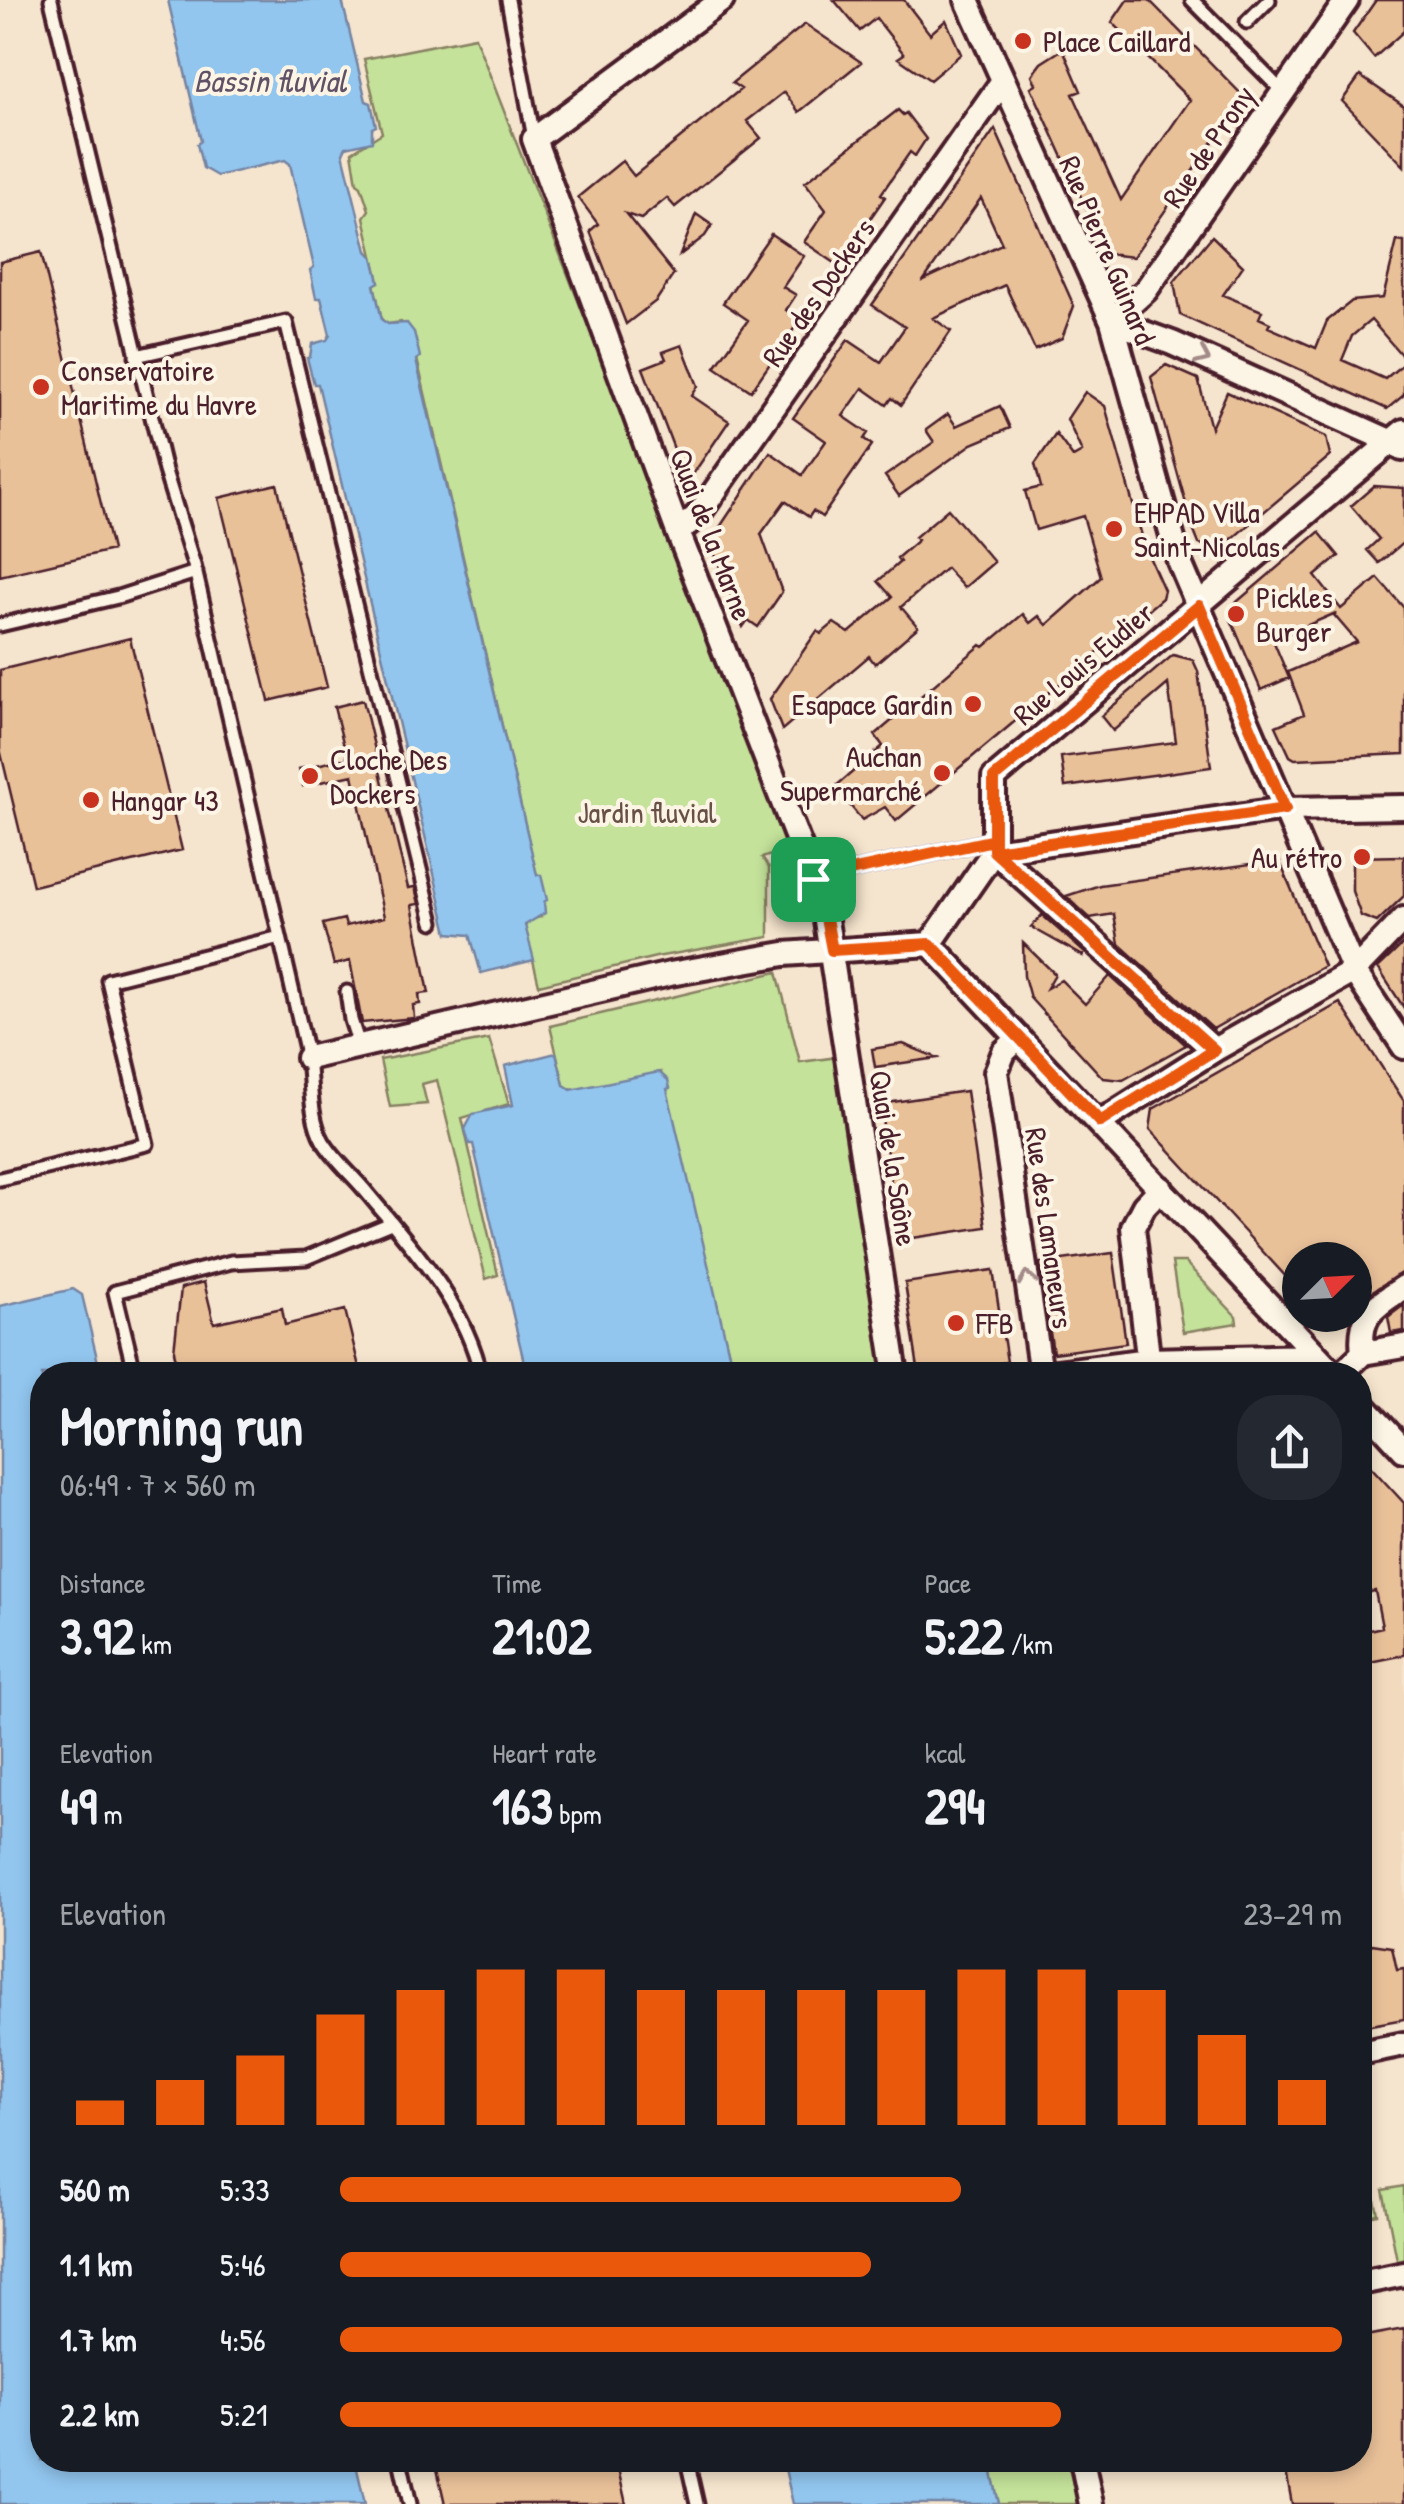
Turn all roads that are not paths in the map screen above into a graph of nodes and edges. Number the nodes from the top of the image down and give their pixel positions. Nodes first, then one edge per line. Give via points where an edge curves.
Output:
1 (51, 0) edge
2 (508, 0) edge
3 (722, 0) edge
4 (967, 0) edge
5 (1192, 0) edge
6 (1268, 0) edge
7 (1347, 0) edge
8 (1247, 22) dead end
9 (1002, 82) junction
10 (1282, 91) junction
11 (534, 139) junction
12 (1112, 321) junction
13 (136, 356) junction
14 (1400, 441) edge
15 (678, 532) junction
16 (196, 572) junction
17 (1199, 606) junction
18 (0, 625) edge
19 (1404, 808) edge
20 (1285, 809) junction
21 (994, 846) junction
22 (813, 879) junction
23 (1404, 919) edge
24 (433, 922) dead end
25 (280, 937) junction
26 (930, 944) junction
27 (832, 950) junction
28 (1354, 971) junction
29 (347, 992) dead end
30 (1012, 1045) junction
31 (1404, 1047) edge
32 (360, 1048) junction
33 (1214, 1050) junction
34 (308, 1058) junction
35 (1100, 1122) junction
36 (0, 1179) edge
37 (1161, 1188) junction
38 (391, 1223) junction
39 (1404, 1287) edge
40 (1404, 1346) edge
41 (1363, 1353) junction
42 (132, 1362) edge
43 (478, 1362) edge
44 (894, 1362) edge
45 (1039, 1362) edge
46 (1148, 1362) edge
47 (1309, 1362) edge
48 (1353, 1362) edge
49 (1372, 1415) edge
50 (1404, 1450) edge
51 (1404, 2044) edge
52 (1372, 2051) edge
53 (1404, 2274) edge
54 (1372, 2281) edge
55 (403, 2472) edge
56 (690, 2472) edge
57 (1084, 2472) edge
58 (410, 2504) edge
59 (697, 2504) edge
60 (1091, 2504) edge

1 - 13 lane
2 - 11 lane
3 - 11 street
4 - 9 street, Rue Pierre Guinard
5 - 10 lane
6 - 8 lane
7 - 10 street, Rue de Prony
9 - 12 street, Rue Pierre Guinard
9 - 15 street, Rue des Dockers via 698,515
10 - 12 street, Rue de Prony via 1146,290
11 - 15 street, Quai de la Marne
12 -> 14 street
12 - 17 street, Rue Pierre Guinard via 1178,560
13 - 16 lane
13 - 24 lane via 286,322
14 - 17 street, Rue Louis Eudier
15 - 22 street, Quai de la Marne
16 - 18 lane
16 - 25 lane
17 - 20 street, Rue Pierre Guinard
17 - 21 street, Rue Louis Eudier via 994,778
19 - 20 street
20 - 21 street
20 - 28 street, Rue Pierre Guinard
21 - 22 lane
21 - 26 street
21 - 33 street
22 - 27 street, Quai de la Marne
23 - 28 street
25 - 34 lane
25 - 36 lane via 108,980 147,1144
26 - 27 street
26 - 30 street
27 - 32 street via 670,974
27 - 44 street, Quai de la Saône
28 - 31 street, Rue Pierre Guinard
28 - 33 street
29 - 32 lane
30 - 35 street
45 -> 30 street, Rue des Lamaneurs via 996,1072
32 - 34 street
33 - 35 street
34 - 38 lane via 322,1139
35 - 37 street
37 - 46 street via 1133,1227
37 - 47 street
38 - 42 lane via 306,1258 231,1262 114,1292
38 - 43 lane via 462,1322
39 - 41 street via 1367,1313
40 - 41 street
41 - 48 street
49 - 50 street
51 - 52 street
53 - 54 street
55 - 58 lane
56 - 59 lane
57 - 60 street

